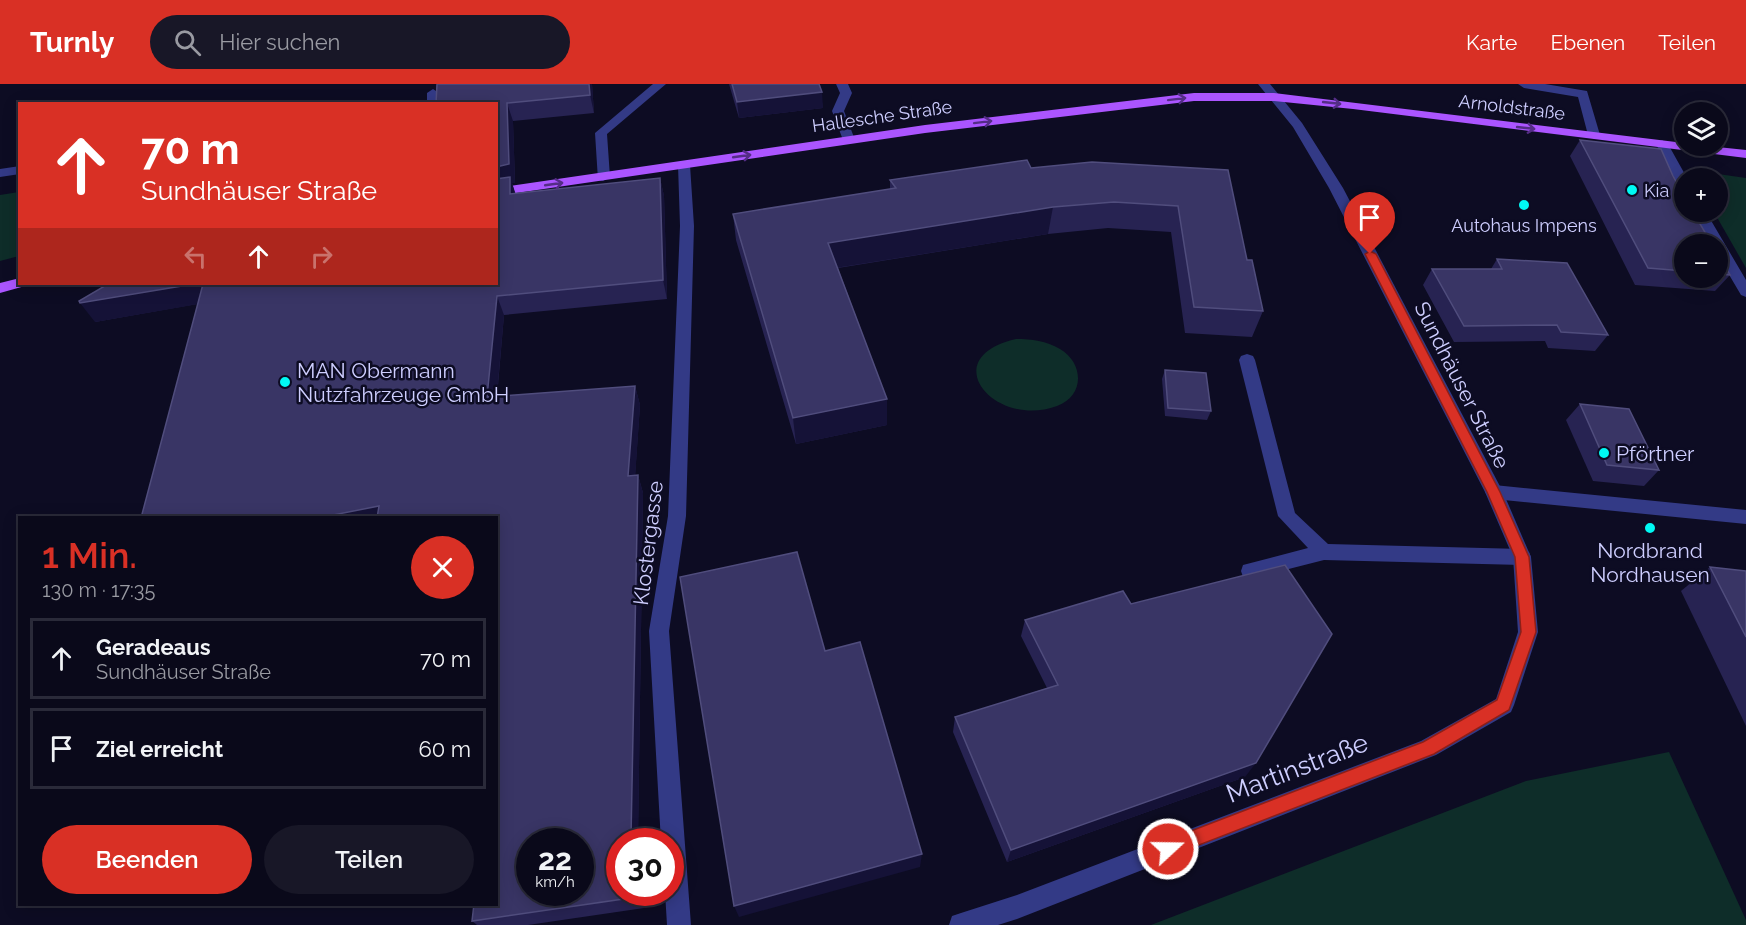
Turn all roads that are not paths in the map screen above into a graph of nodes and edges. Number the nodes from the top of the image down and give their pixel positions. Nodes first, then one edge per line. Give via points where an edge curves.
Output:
1 (660, 84) edge
2 (842, 84) edge
3 (1264, 84) edge
4 (1524, 84) edge
5 (1274, 97) junction
6 (1594, 135) junction
7 (849, 140) junction
8 (1662, 144) junction
9 (1746, 154) edge
10 (684, 165) junction
11 (1675, 168) edge
12 (18, 170) edge
13 (0, 173) edge
14 (603, 177) junction
15 (498, 192) edge
16 (1705, 222) edge
17 (18, 284) edge
18 (0, 288) edge
19 (1746, 292) edge
20 (1247, 360) dead end
21 (1494, 492) junction
22 (1746, 517) edge
23 (1324, 552) junction
24 (1522, 557) junction
25 (1250, 571) edge
26 (679, 925) edge
27 (961, 925) edge

1 - 14 street via 601,133
2 - 7 street via 846,93 838,111
3 - 5 street, Sundhäuser Straße
4 - 6 street via 1583,94
5 -> 6 main road, Arnoldstraße
7 -> 5 main road, Hallesche Straße via 1194,97
5 - 21 street, Sundhäuser Straße via 1298,126 1335,188
6 - 8 main road, Arnoldstraße
10 -> 7 main road, Hallesche Straße
8 - 9 main road, Arnoldstraße
8 - 11 street
10 - 14 main road, Hallesche Straße
10 - 26 street, Klostergasse via 687,226 677,516 659,631
12 - 13 street
15 -> 14 main road, Hallesche Straße
16 - 19 street
17 - 18 main road
20 - 23 street via 1287,516
21 - 22 street
21 - 24 street, Sundhäuser Straße
23 - 24 street
23 - 25 street
24 - 27 street, Martinstraße via 1528,632 1503,705 1428,748 1028,903

